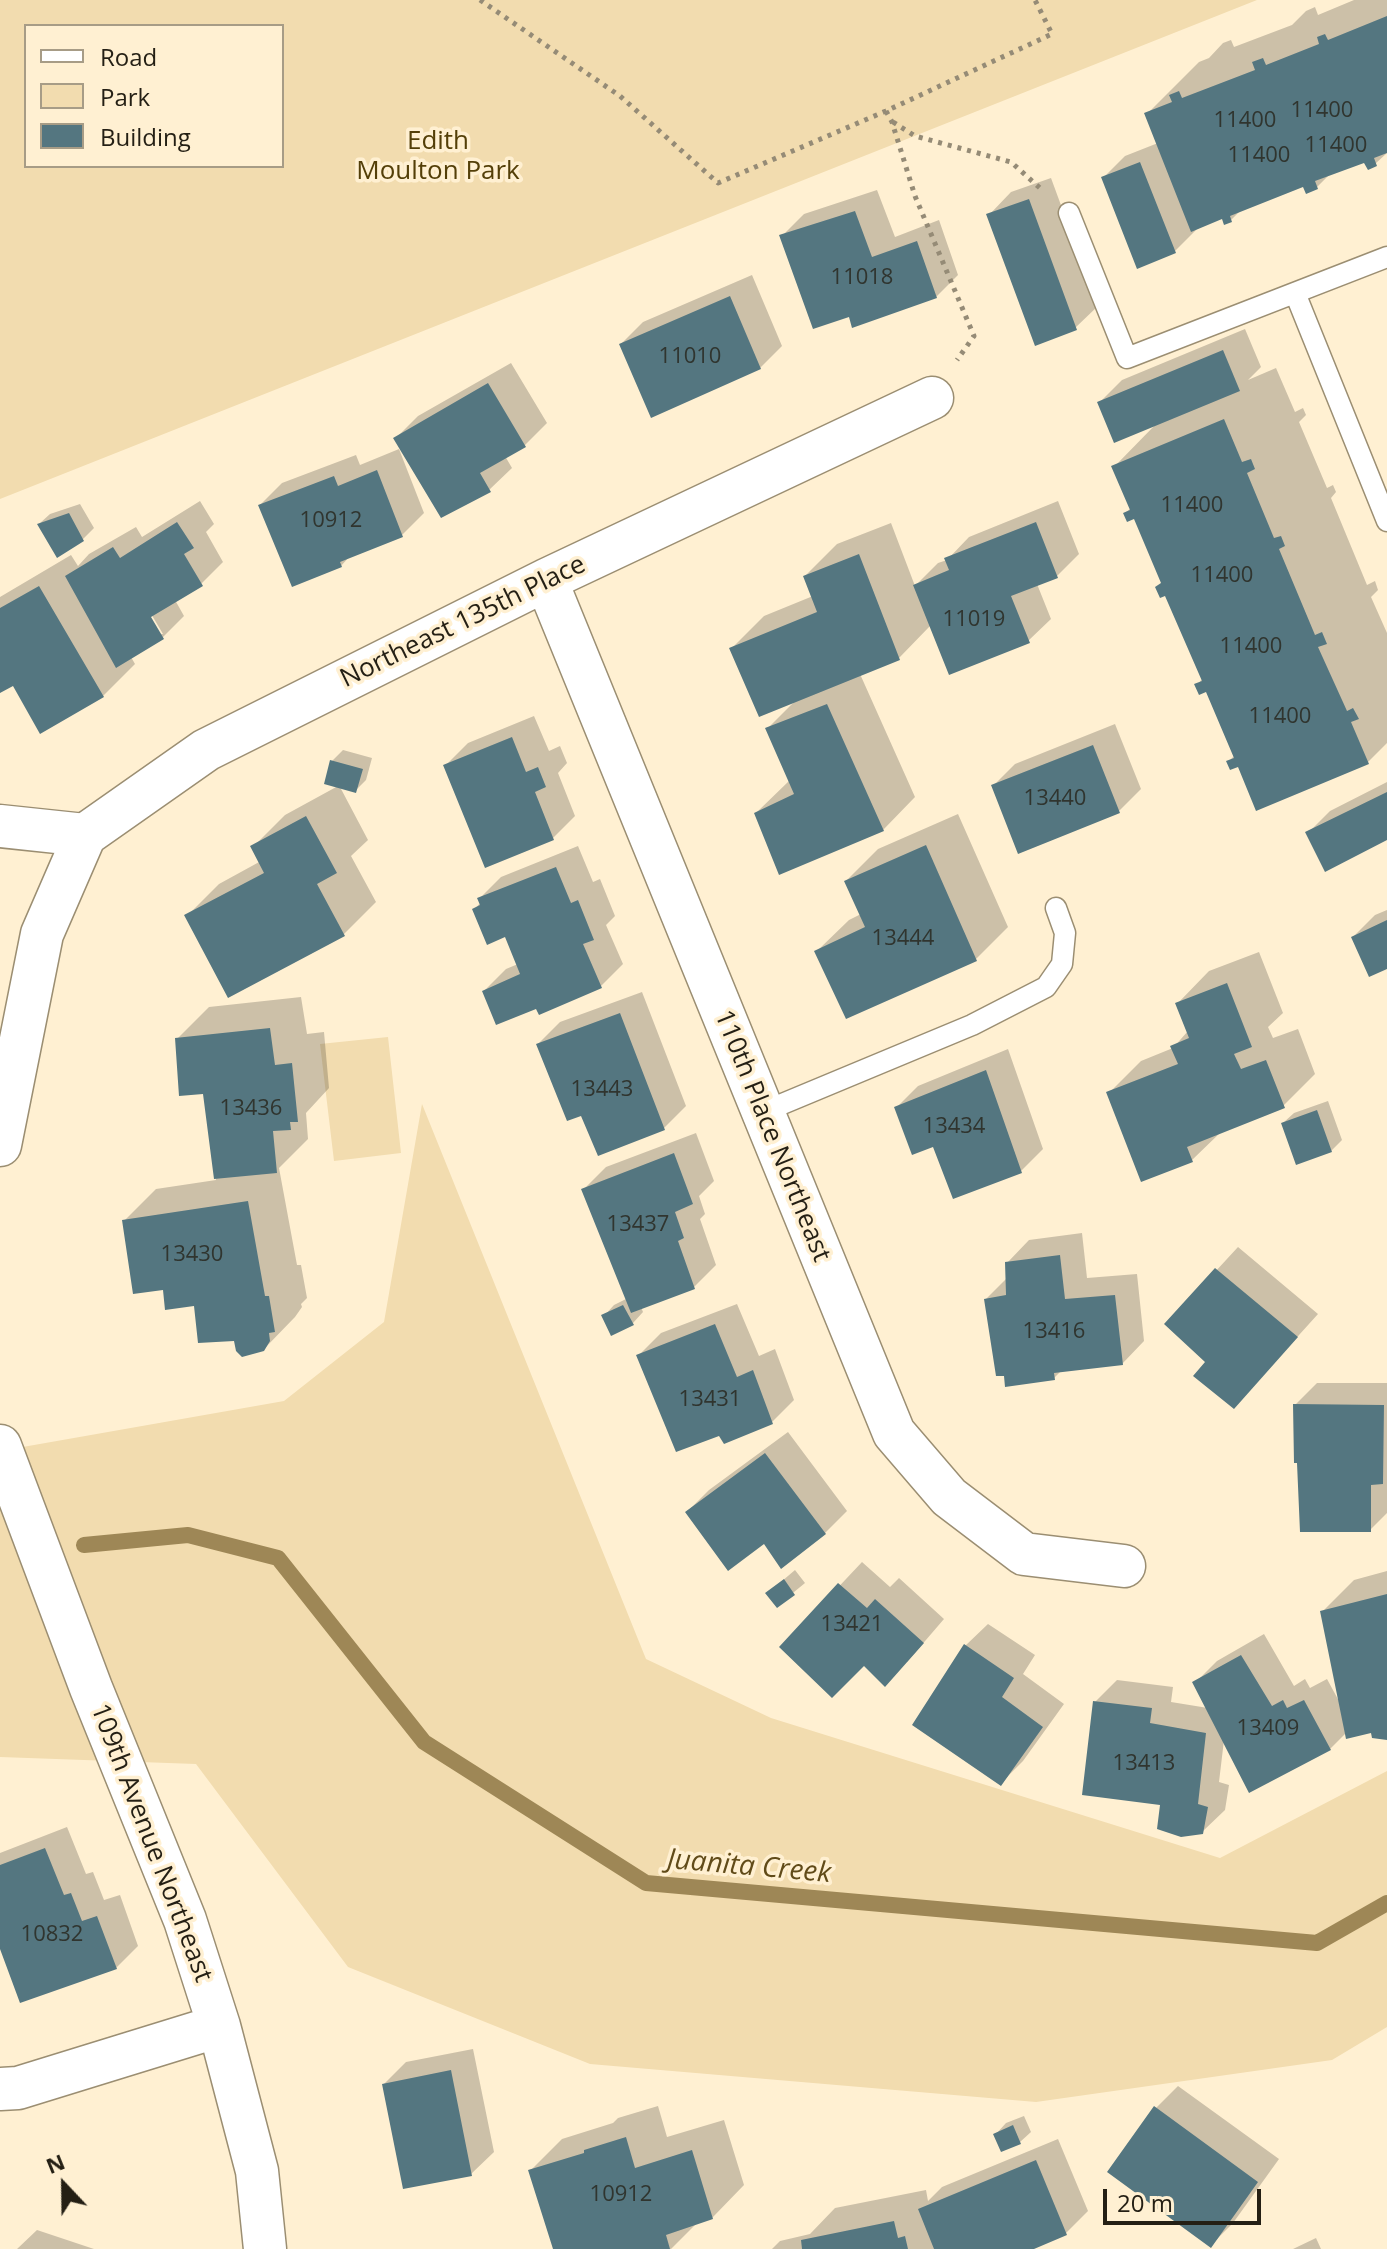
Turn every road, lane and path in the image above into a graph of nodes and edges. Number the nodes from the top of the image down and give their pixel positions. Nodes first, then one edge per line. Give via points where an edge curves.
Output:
1 (480, 0) edge
2 (1035, 0) edge
3 (886, 111) junction
4 (892, 122) junction
5 (1069, 213) joint
6 (1387, 257) edge
7 (1295, 293) junction
8 (932, 398) joint
9 (1387, 521) edge
10 (546, 580) junction
11 (0, 826) edge
12 (85, 835) junction
13 (1056, 908) dead end
14 (763, 1112) junction
15 (0, 1145) edge
16 (0, 1446) edge
17 (1124, 1566) dead end
18 (219, 2026) junction
19 (0, 2089) edge
20 (265, 2249) edge

1 - 3 path via 620,96 718,183
2 - 3 path via 1052,34
3 - 4 path
4 - 5 path via 915,136 1011,162
4 - 8 path via 915,196 974,336
5 - 7 lane via 1127,358
6 - 7 lane
7 - 9 lane
8 - 10 street, Northeast 135th Place
10 - 12 street, Northeast 135th Place via 206,750
10 - 14 street, 110th Place Northeast
11 - 12 street
12 - 15 street via 42,934
13 - 14 lane via 1065,933 1062,964 1046,987 972,1025
14 - 17 street, 110th Place Northeast via 894,1433 949,1497 1024,1554
16 - 18 street, 109th Avenue Northeast via 185,1920
18 - 19 street via 18,2088
18 - 20 street, 109th Avenue Northeast via 257,2171

